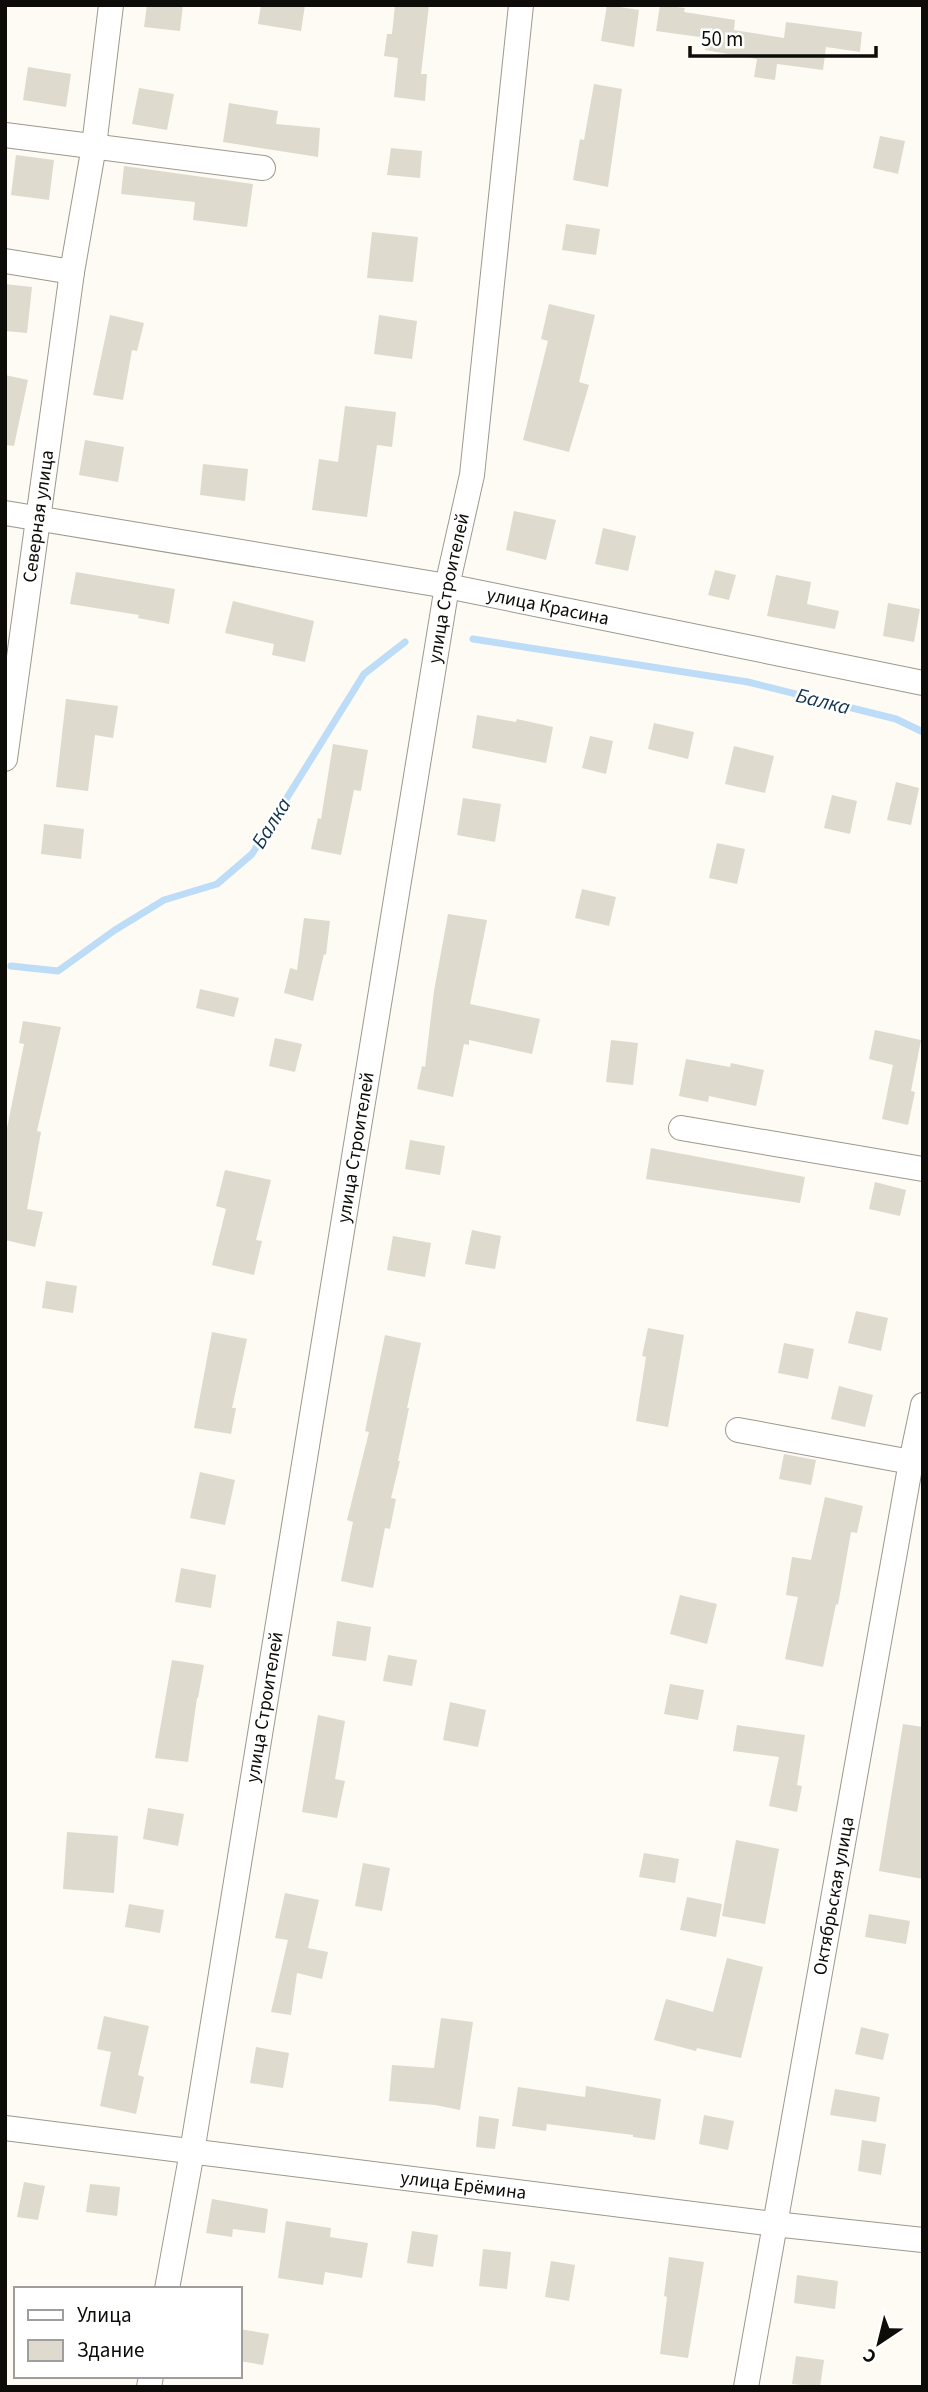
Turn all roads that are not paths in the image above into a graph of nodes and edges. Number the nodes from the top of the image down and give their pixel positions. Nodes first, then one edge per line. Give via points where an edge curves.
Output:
1 (111, 5) edge
2 (521, 5) edge
3 (5, 135) edge
4 (94, 146) junction
5 (263, 168) dead end
6 (5, 261) edge
7 (72, 272) junction
8 (5, 513) edge
9 (39, 519) junction
10 (447, 586) junction
11 (923, 683) edge
12 (5, 760) edge
13 (681, 1128) dead end
14 (923, 1169) edge
15 (923, 1405) edge
16 (738, 1430) dead end
17 (911, 1462) junction
18 (5, 2128) edge
19 (192, 2152) junction
20 (774, 2224) junction
21 (923, 2240) edge
22 (167, 2287) edge
23 (746, 2387) edge

1 - 4 street, Северная улица
2 - 10 street, улица Строителей via 471,475
3 - 4 street
4 - 5 street
4 - 7 street, Северная улица
6 - 7 street
7 - 9 street, Северная улица
8 - 9 street, улица Красина
9 - 10 street, улица Красина
9 - 12 street, Северная улица
10 - 11 street, улица Красина
10 - 19 street, улица Строителей
13 - 14 street
15 - 17 street, Октябрьская улица
16 - 17 street
17 - 20 street, Октябрьская улица
18 - 19 street, улица Ерёмина
19 - 20 street, улица Ерёмина
19 - 22 street, улица Строителей
20 - 21 street, улица Ерёмина
20 - 23 street, Октябрьская улица

